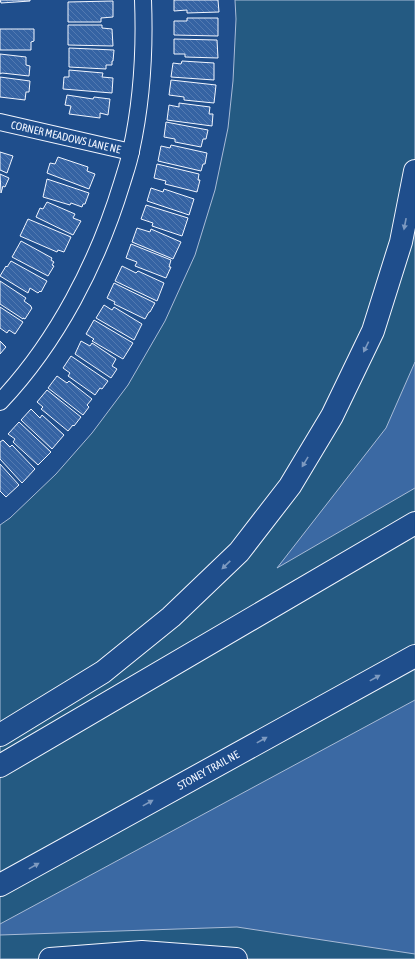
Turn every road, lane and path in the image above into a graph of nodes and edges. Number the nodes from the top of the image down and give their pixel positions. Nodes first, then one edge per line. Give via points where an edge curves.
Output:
1 (143, 0) edge
2 (0, 122) edge
3 (131, 152) junction
4 (415, 171) edge
5 (0, 402) edge
6 (415, 523) edge
7 (415, 540) edge
8 (415, 656) edge
9 (0, 735) edge
10 (0, 766) edge
11 (0, 770) edge
12 (0, 885) edge
13 (50, 959) edge
14 (236, 959) edge

1 - 3 street via 143,72
2 - 3 street, CORNER MEADOWS LANE NE
3 - 5 street via 116,202 98,248 70,307 42,351
4 -> 9 highway via 402,242 374,331 332,416 290,486 239,552 171,617 103,672
6 - 10 highway
7 - 11 highway
12 -> 8 highway, STONEY TRAIL NE
13 - 14 highway via 142,952

